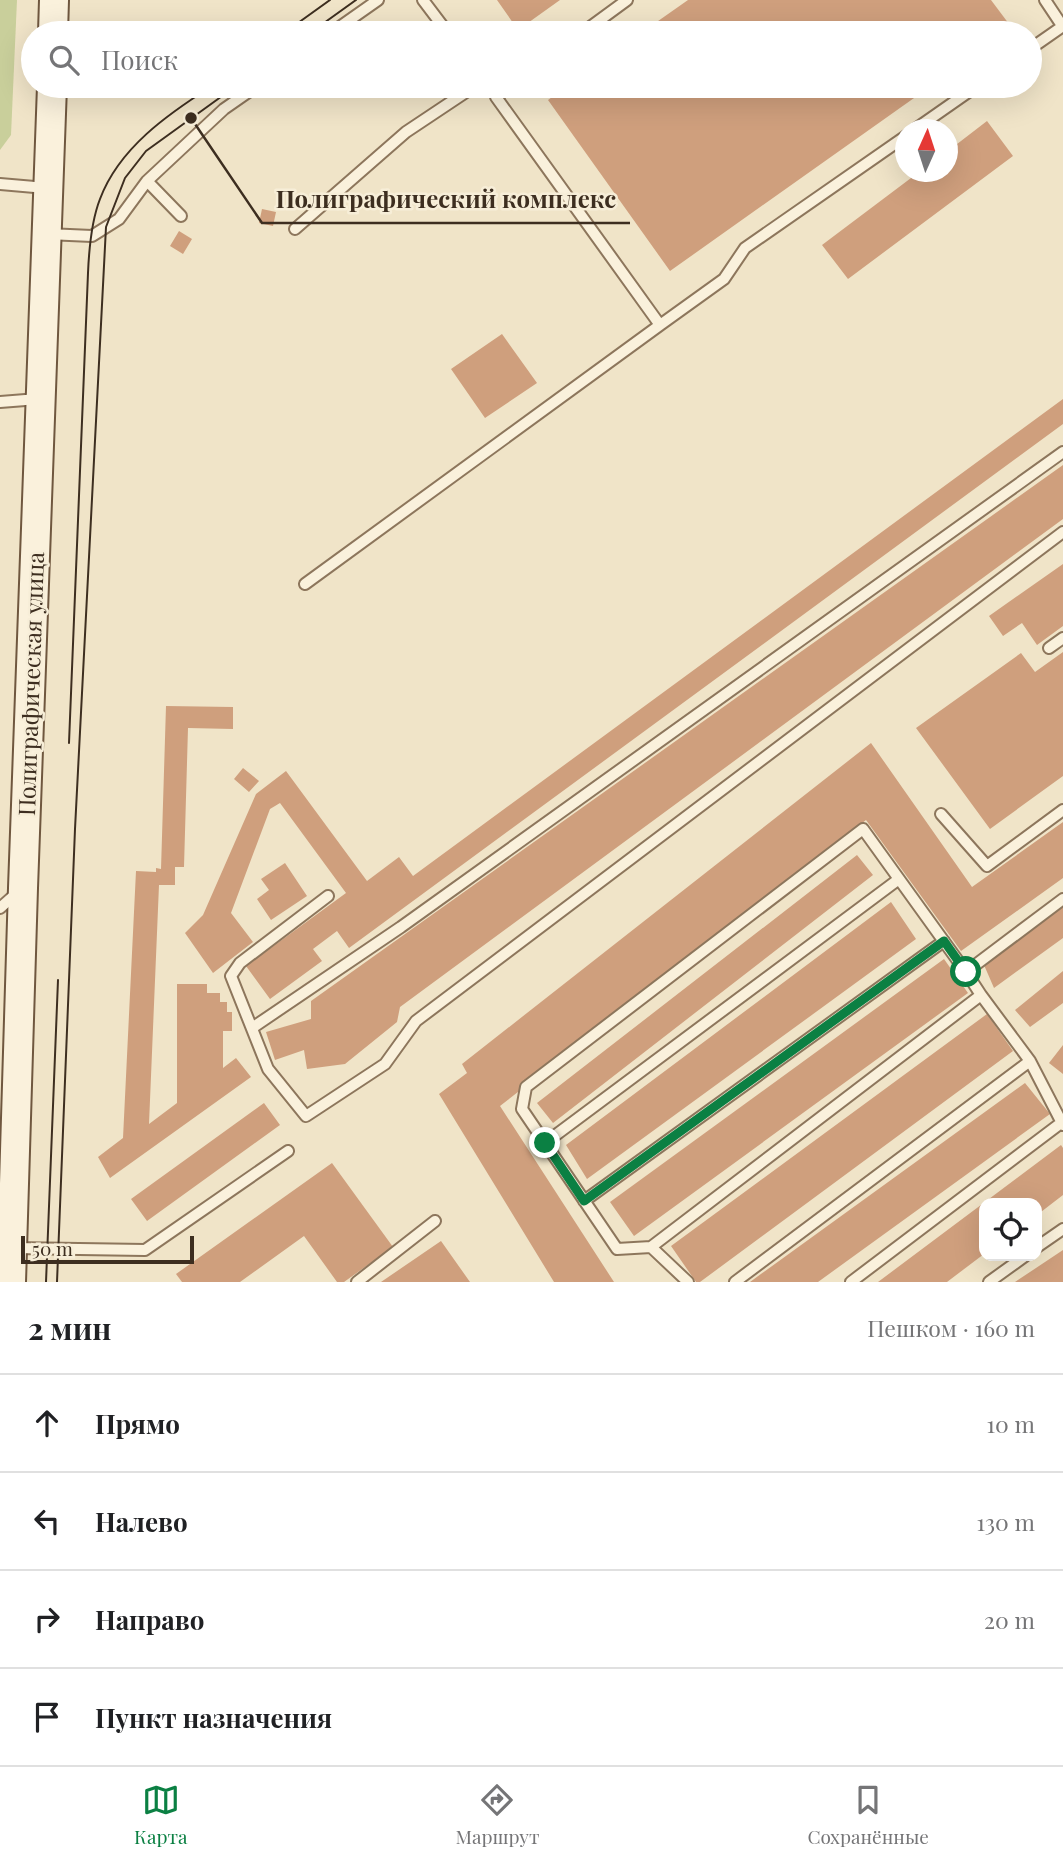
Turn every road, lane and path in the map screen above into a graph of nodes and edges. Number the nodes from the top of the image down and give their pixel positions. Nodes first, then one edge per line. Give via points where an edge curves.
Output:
1 (54, 0) edge
2 (378, 0) edge
3 (423, 0) edge
4 (627, 0) edge
5 (1045, 0) edge
6 (53, 21) edge
7 (348, 21) edge
8 (439, 21) edge
9 (598, 21) edge
10 (1063, 26) edge
11 (1042, 41) edge
12 (52, 98) edge
13 (240, 98) edge
14 (457, 98) edge
15 (497, 98) edge
16 (960, 98) edge
17 (930, 119) edge
18 (895, 143) edge
19 (147, 181) junction
20 (0, 184) edge
21 (48, 189) junction
22 (181, 216) dead end
23 (295, 229) dead end
24 (47, 234) junction
25 (660, 324) junction
26 (41, 399) junction
27 (0, 401) edge
28 (1063, 452) edge
29 (1063, 533) edge
30 (305, 584) dead end
31 (1063, 638) edge
32 (1049, 648) dead end
33 (1063, 810) edge
34 (941, 814) dead end
35 (899, 879) junction
36 (23, 888) junction
37 (328, 896) dead end
38 (1063, 899) edge
39 (0, 908) edge
40 (944, 941) junction
41 (966, 972) junction
42 (981, 995) junction
43 (252, 1028) junction
44 (1030, 1061) junction
45 (1062, 1124) edge
46 (545, 1143) junction
47 (288, 1151) dead end
48 (584, 1201) junction
49 (435, 1221) dead end
50 (1063, 1228) edge
51 (1042, 1243) edge
52 (651, 1247) junction
53 (12, 1248) junction
54 (1018, 1261) edge
55 (11, 1282) edge
56 (357, 1282) edge
57 (688, 1282) edge
58 (735, 1282) edge
59 (850, 1282) edge
60 (989, 1282) edge

1 - 6 street
2 - 7 lane
3 - 8 lane
4 - 9 lane
5 - 10 lane
10 - 11 lane
12 - 21 street, Полиграфическая улица
13 - 19 lane
14 - 23 lane via 406,132
15 - 25 lane
16 - 17 lane
18 - 25 lane via 745,248 724,279
19 - 22 lane
19 - 24 lane via 119,219 92,236
20 - 21 lane
21 - 24 street, Полиграфическая улица
24 - 26 street, Полиграфическая улица
25 - 30 lane
26 - 27 lane
26 - 36 street, Полиграфическая улица
28 - 43 lane via 401,928
29 - 43 lane via 416,1021 385,1064 306,1116 268,1069
31 - 32 lane
33 - 34 lane via 987,866
35 - 40 lane
35 - 46 lane
35 - 46 lane via 863,829 526,1087 522,1109
36 - 39 lane
36 - 53 street, Полиграфическая улица
37 - 43 lane via 240,963 231,976
38 - 41 lane
40 - 41 lane
40 - 48 lane
41 - 42 lane
42 - 44 lane
42 - 52 lane
44 - 45 lane
44 - 58 lane
45 - 59 lane
46 - 48 lane
47 - 53 lane via 145,1250
48 - 52 lane via 617,1249
49 - 56 lane
50 - 51 lane
52 - 57 lane
53 - 55 street, Полиграфическая улица
54 - 60 lane

